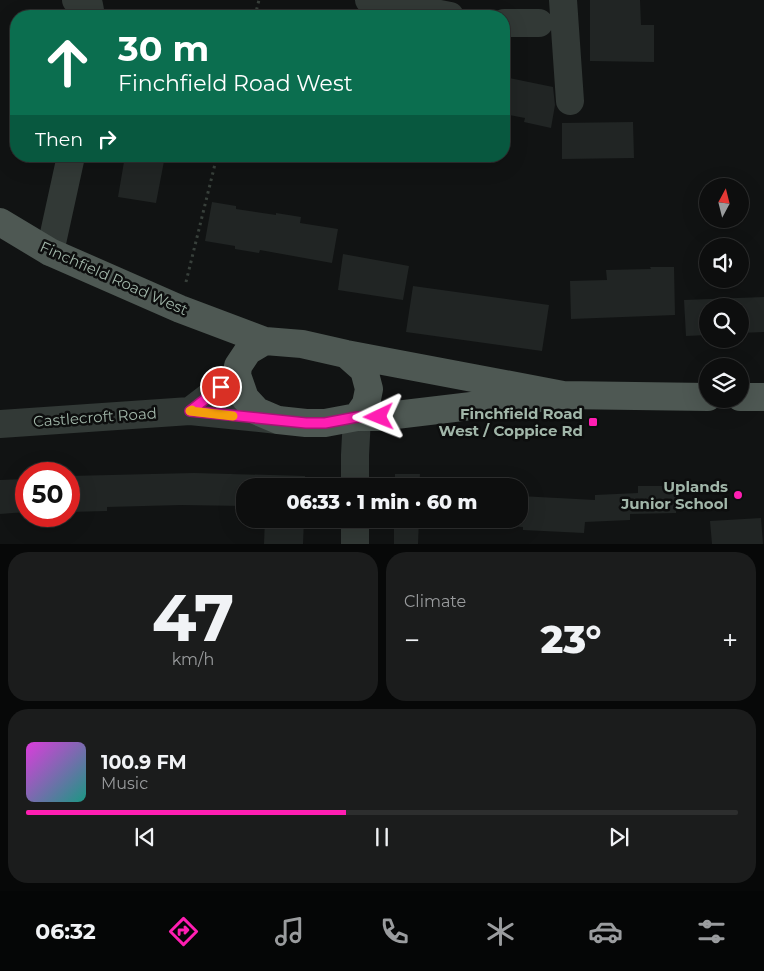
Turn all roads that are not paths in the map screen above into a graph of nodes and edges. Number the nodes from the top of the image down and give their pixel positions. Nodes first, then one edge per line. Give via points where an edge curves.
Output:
1 (76, 0) edge
2 (370, 0) edge
3 (563, 0) edge
4 (90, 10) edge
5 (420, 10) edge
6 (510, 23) edge
7 (539, 23) dead end
8 (570, 101) dead end
9 (70, 162) edge
10 (0, 222) edge
11 (50, 252) junction
12 (192, 313) junction
13 (265, 341) junction
14 (346, 354) junction
15 (237, 371) junction
16 (563, 394) junction
17 (699, 397) edge
18 (749, 397) edge
19 (764, 397) edge
20 (190, 411) junction
21 (357, 417) junction
22 (278, 420) junction
23 (325, 423) junction
24 (0, 424) edge
25 (355, 454) junction
26 (355, 478) edge
27 (355, 528) edge
28 (355, 544) edge

1 - 4 street via 89,6
2 - 5 street
3 - 8 street
6 - 7 street
9 - 11 street
10 - 11 main road, Finchfield Road West
11 - 12 main road, Finchfield Road West
12 - 13 main road, Finchfield Road West
12 - 15 main road via 231,348
13 - 14 main road via 302,344
13 - 15 main road via 248,351
14 - 16 main road
14 - 21 main road via 364,370 369,389 366,404
15 - 20 street
15 - 22 main road via 245,398 257,411
16 - 17 main road
16 - 21 main road
18 - 19 main road
20 - 22 street
20 - 24 street, Castlecroft Road
21 - 23 main road
21 - 25 street
22 - 23 main road
23 - 25 street
25 - 26 street
27 - 28 street

